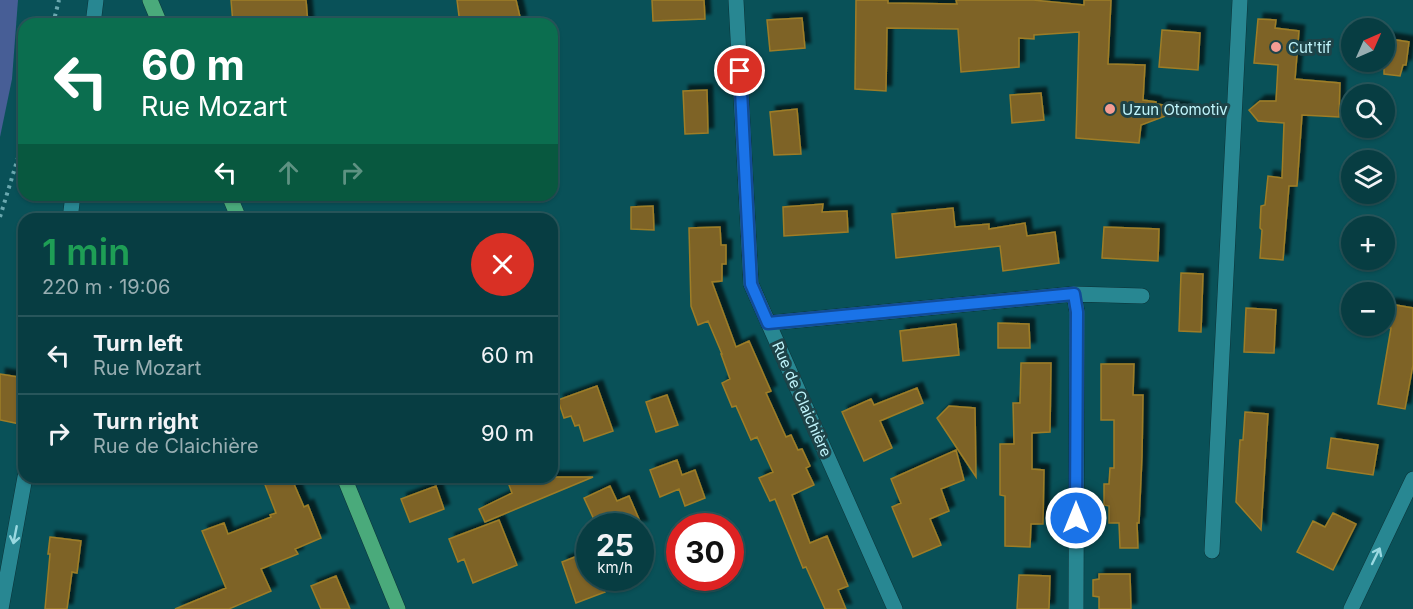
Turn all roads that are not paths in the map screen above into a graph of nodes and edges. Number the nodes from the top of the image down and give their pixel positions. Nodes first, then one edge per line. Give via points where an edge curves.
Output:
1 (96, 0) edge
2 (150, 0) edge
3 (736, 0) edge
4 (1240, 0) edge
5 (94, 18) edge
6 (158, 18) edge
7 (1074, 294) junction
8 (1142, 296) dead end
9 (768, 323) junction
10 (1413, 479) edge
11 (24, 483) edge
12 (346, 483) edge
13 (1212, 551) dead end
14 (1, 609) edge
15 (398, 609) edge
16 (895, 609) edge
17 (1076, 609) edge
18 (1351, 609) edge

1 - 5 street
2 - 6 main road
3 - 9 street, Rue de Claichière via 751,284
4 - 13 street
7 - 8 street
7 - 9 street
7 - 17 street
9 - 16 street, Rue de Claichière
18 -> 10 street
11 -> 14 street
12 - 15 main road

